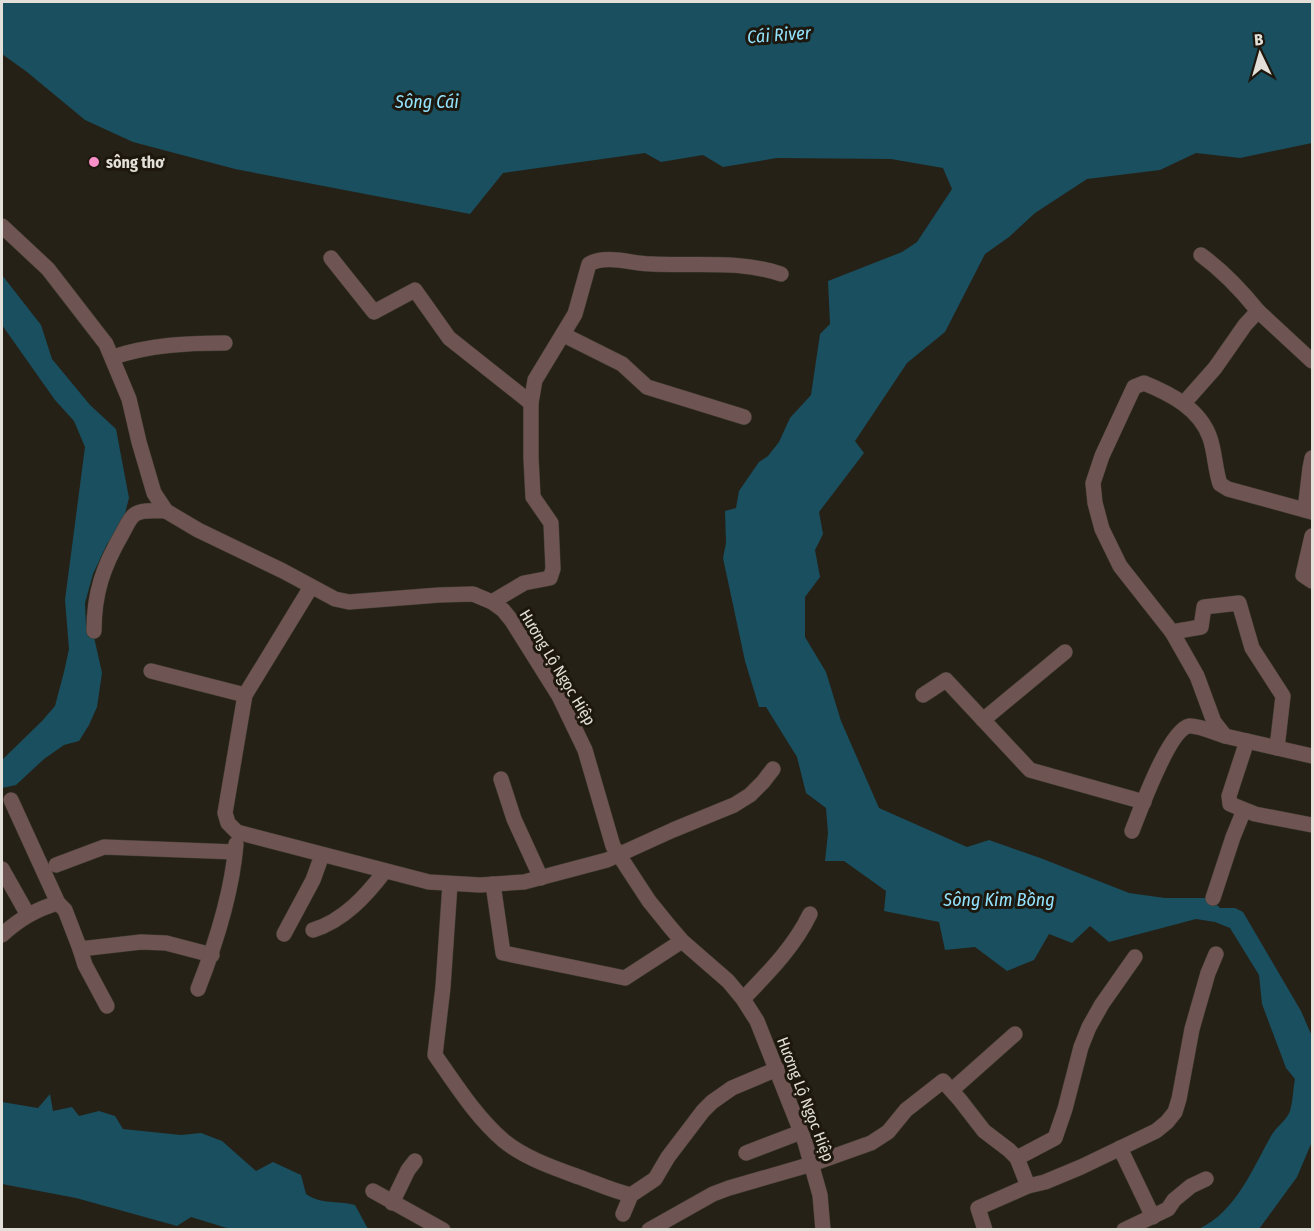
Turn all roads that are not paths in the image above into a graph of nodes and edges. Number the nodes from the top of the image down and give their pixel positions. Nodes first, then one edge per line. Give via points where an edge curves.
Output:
1 (2, 226) edge
2 (1201, 255) dead end
3 (331, 258) dead end
4 (782, 274) dead end
5 (1258, 311) junction
6 (564, 335) junction
7 (225, 343) dead end
8 (113, 357) junction
9 (1312, 361) edge
10 (531, 403) junction
11 (1184, 403) junction
12 (744, 417) dead end
13 (1312, 458) edge
14 (166, 511) junction
15 (1309, 511) edge
16 (1312, 536) edge
17 (1312, 581) edge
18 (311, 587) junction
19 (492, 602) junction
20 (94, 631) dead end
21 (1172, 632) junction
22 (1065, 652) dead end
23 (151, 670) dead end
24 (245, 695) junction
25 (923, 695) dead end
26 (983, 720) junction
27 (1225, 736) junction
28 (1247, 741) junction
29 (1277, 748) junction
30 (1312, 756) edge
31 (772, 769) dead end
32 (501, 779) dead end
33 (11, 800) dead end
34 (1144, 802) junction
35 (1244, 810) junction
36 (1312, 825) edge
37 (1132, 831) dead end
38 (237, 832) junction
39 (235, 852) junction
40 (322, 855) junction
41 (619, 855) junction
42 (56, 865) dead end
43 (2, 869) edge
44 (386, 872) junction
45 (541, 878) junction
46 (450, 884) junction
47 (494, 884) junction
48 (1213, 898) dead end
49 (58, 903) junction
50 (810, 914) dead end
51 (28, 915) junction
52 (313, 930) dead end
53 (284, 934) dead end
54 (2, 935) edge
55 (682, 941) junction
56 (80, 949) junction
57 (1216, 954) dead end
58 (212, 955) junction
59 (1135, 957) dead end
60 (198, 990) dead end
61 (743, 999) junction
62 (107, 1006) dead end
63 (1015, 1034) dead end
64 (777, 1069) junction
65 (947, 1086) junction
66 (801, 1132) junction
67 (1120, 1148) junction
68 (746, 1153) dead end
69 (1017, 1158) junction
70 (415, 1161) dead end
71 (812, 1164) junction
72 (1206, 1179) dead end
73 (1028, 1185) junction
74 (373, 1191) dead end
75 (631, 1195) junction
76 (392, 1203) junction
77 (623, 1214) dead end
78 (1153, 1217) junction
79 (443, 1230) edge
80 (649, 1230) edge
81 (823, 1230) edge
82 (985, 1230) edge
83 (1124, 1230) edge

1 - 8 street via 48,269
2 - 5 street via 1220,269
3 - 10 street via 374,312 415,290 449,338
4 - 6 street via 760,267 653,265 598,259 589,264 575,314
5 - 9 street
5 - 11 street
6 - 10 street via 535,380
6 - 12 street via 622,364 647,387
7 - 8 street via 156,346
8 - 14 street via 129,399 154,493
10 - 19 street via 533,497 551,523 553,569 550,578 524,583
11 - 15 street via 1204,425 1220,484
11 - 21 street via 1144,383 1134,387 1094,483 1101,529 1120,566
13 - 15 street
14 - 18 street, Hương Lộ Ngọc Hiệp
14 - 20 street via 133,515 104,571 94,604
16 - 17 street via 1303,575
18 - 19 street, Hương Lộ Ngọc Hiệp via 349,602 473,594
18 - 24 street
19 - 41 street, Hương Lộ Ngọc Hiệp via 512,621 532,652 580,739
21 - 27 street via 1197,676 1214,722
21 - 29 street via 1201,627 1204,607 1239,603 1252,648 1283,696
22 - 26 street
23 - 24 street
24 - 38 street via 225,813
25 - 26 street via 946,680
26 - 34 street via 1029,770
27 - 28 street
27 - 34 street via 1191,726 1182,729 1167,749
28 - 29 street
28 - 35 street via 1229,796 1230,804
29 - 30 street
31 - 41 street via 764,782 734,805
32 - 45 street
33 - 49 street
34 - 37 street
35 - 36 street
35 - 48 street
38 - 39 street
38 - 40 street
39 - 42 street via 104,847
39 - 58 street
40 - 44 street
40 - 53 street
41 - 45 street
41 - 55 street, Hương Lộ Ngọc Hiệp
43 - 51 street
44 - 46 street
44 - 52 street via 344,914
45 - 47 street
46 - 47 street
46 - 75 street via 435,1055 474,1110 505,1141 526,1155
47 - 55 street via 503,953 624,978
49 - 51 street
49 - 56 street via 65,910
50 - 61 street via 791,948
51 - 54 street
55 - 61 street, Hương Lộ Ngọc Hiệp
56 - 58 street via 166,943
56 - 62 street
57 - 67 street via 1192,1029 1175,1112 1156,1131
58 - 60 street
59 - 69 street via 1089,1027 1055,1138
61 - 64 street, Hương Lộ Ngọc Hiệp
63 - 65 street
64 - 66 street, Hương Lộ Ngọc Hiệp
64 - 75 street via 732,1088 712,1102 655,1179
65 - 69 street via 984,1131
65 - 71 street via 906,1110 888,1132 872,1143
66 - 68 street
66 - 71 street, Hương Lộ Ngọc Hiệp
67 - 73 street via 1045,1182
67 - 78 street
69 - 73 street
70 - 76 street
71 - 80 street via 729,1188
71 - 81 street, Hương Lộ Ngọc Hiệp
72 - 78 street via 1191,1186 1168,1209
73 - 82 street via 978,1208
74 - 76 street
75 - 77 street
76 - 79 street
78 - 83 street

